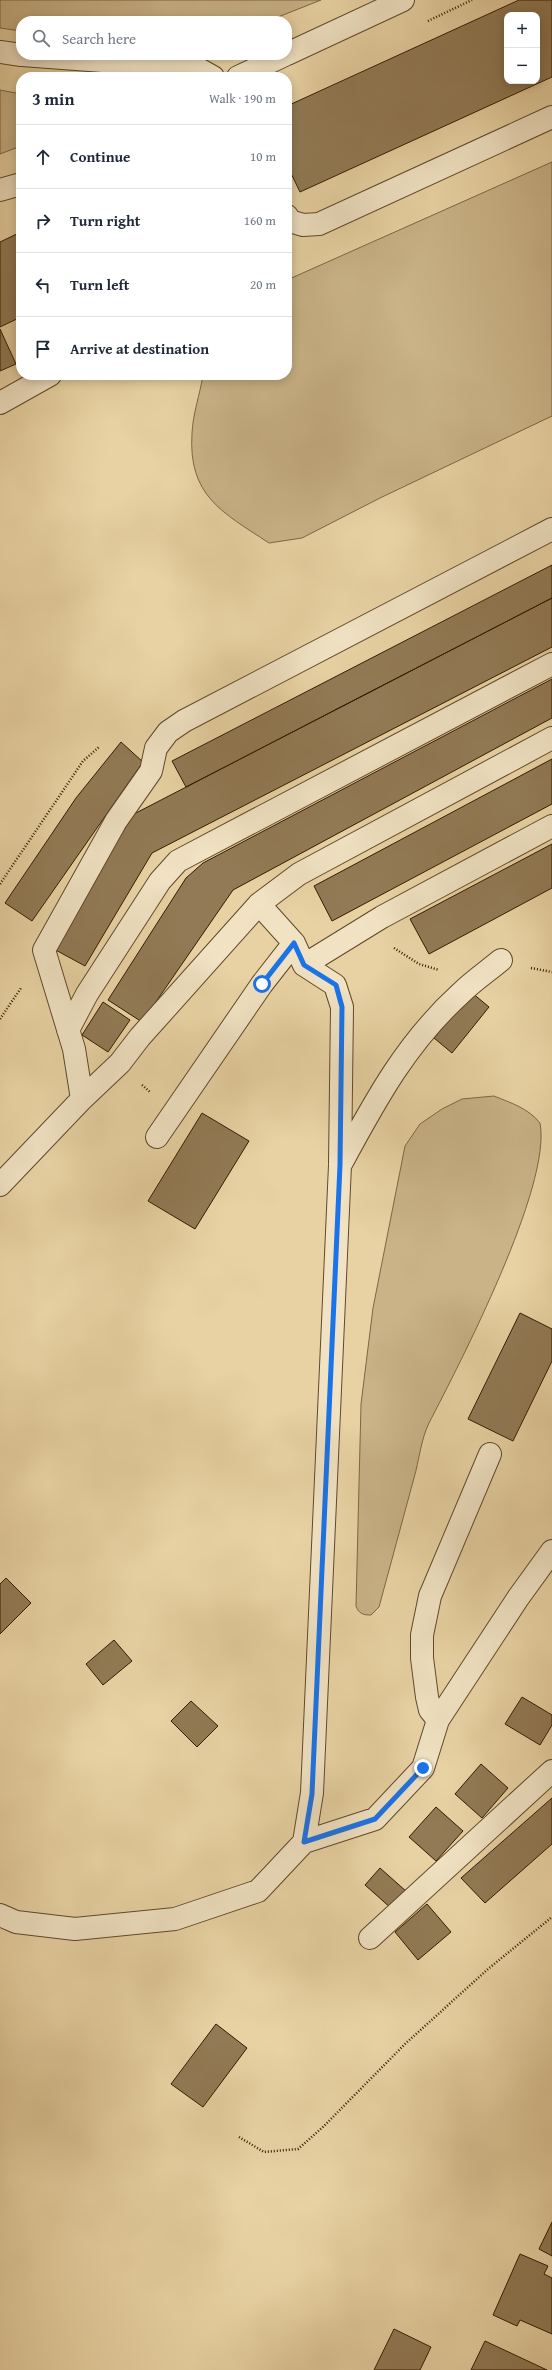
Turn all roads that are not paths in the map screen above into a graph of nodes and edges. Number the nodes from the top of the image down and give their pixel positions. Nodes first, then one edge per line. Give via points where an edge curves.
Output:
1 (403, 0) edge
2 (0, 52) edge
3 (292, 52) edge
4 (16, 54) edge
5 (89, 60) edge
6 (275, 60) edge
7 (204, 72) edge
8 (249, 72) edge
9 (552, 117) edge
10 (16, 185) edge
11 (0, 190) edge
12 (292, 222) edge
13 (41, 380) edge
14 (0, 403) edge
15 (552, 529) edge
16 (552, 664) edge
17 (552, 738) edge
18 (552, 826) edge
19 (259, 904) junction
20 (294, 943) junction
21 (501, 960) dead end
22 (304, 965) junction
23 (68, 1030) junction
24 (82, 1099) junction
25 (157, 1137) dead end
26 (340, 1165) junction
27 (0, 1185) edge
28 (490, 1454) dead end
29 (552, 1551) edge
30 (438, 1720) junction
31 (552, 1771) edge
32 (304, 1842) junction
33 (0, 1915) edge
34 (370, 1938) dead end

1 - 3 street
2 - 4 street
5 - 7 street via 197,68
6 - 8 street
9 - 12 street via 319,224 303,225
10 - 11 street
13 - 14 street
15 - 23 street via 184,721 168,732 156,748 151,772 116,821 44,950
16 - 23 street via 178,861 160,881 87,994
17 - 19 street via 300,874
18 - 22 street via 366,927
19 - 20 street
19 - 24 street via 165,1008 120,1063
20 - 22 street
20 - 25 street via 262,984
21 - 26 street via 461,992 406,1053 381,1089
22 - 26 street via 336,985 342,1007
23 - 24 street
24 - 27 street
26 - 32 street via 312,1794
28 - 30 street via 430,1596 422,1635 427,1697 430,1710
29 - 30 street
30 - 32 street via 423,1768 375,1819
31 - 34 street
32 - 33 street via 258,1891 175,1919 76,1929 16,1922

